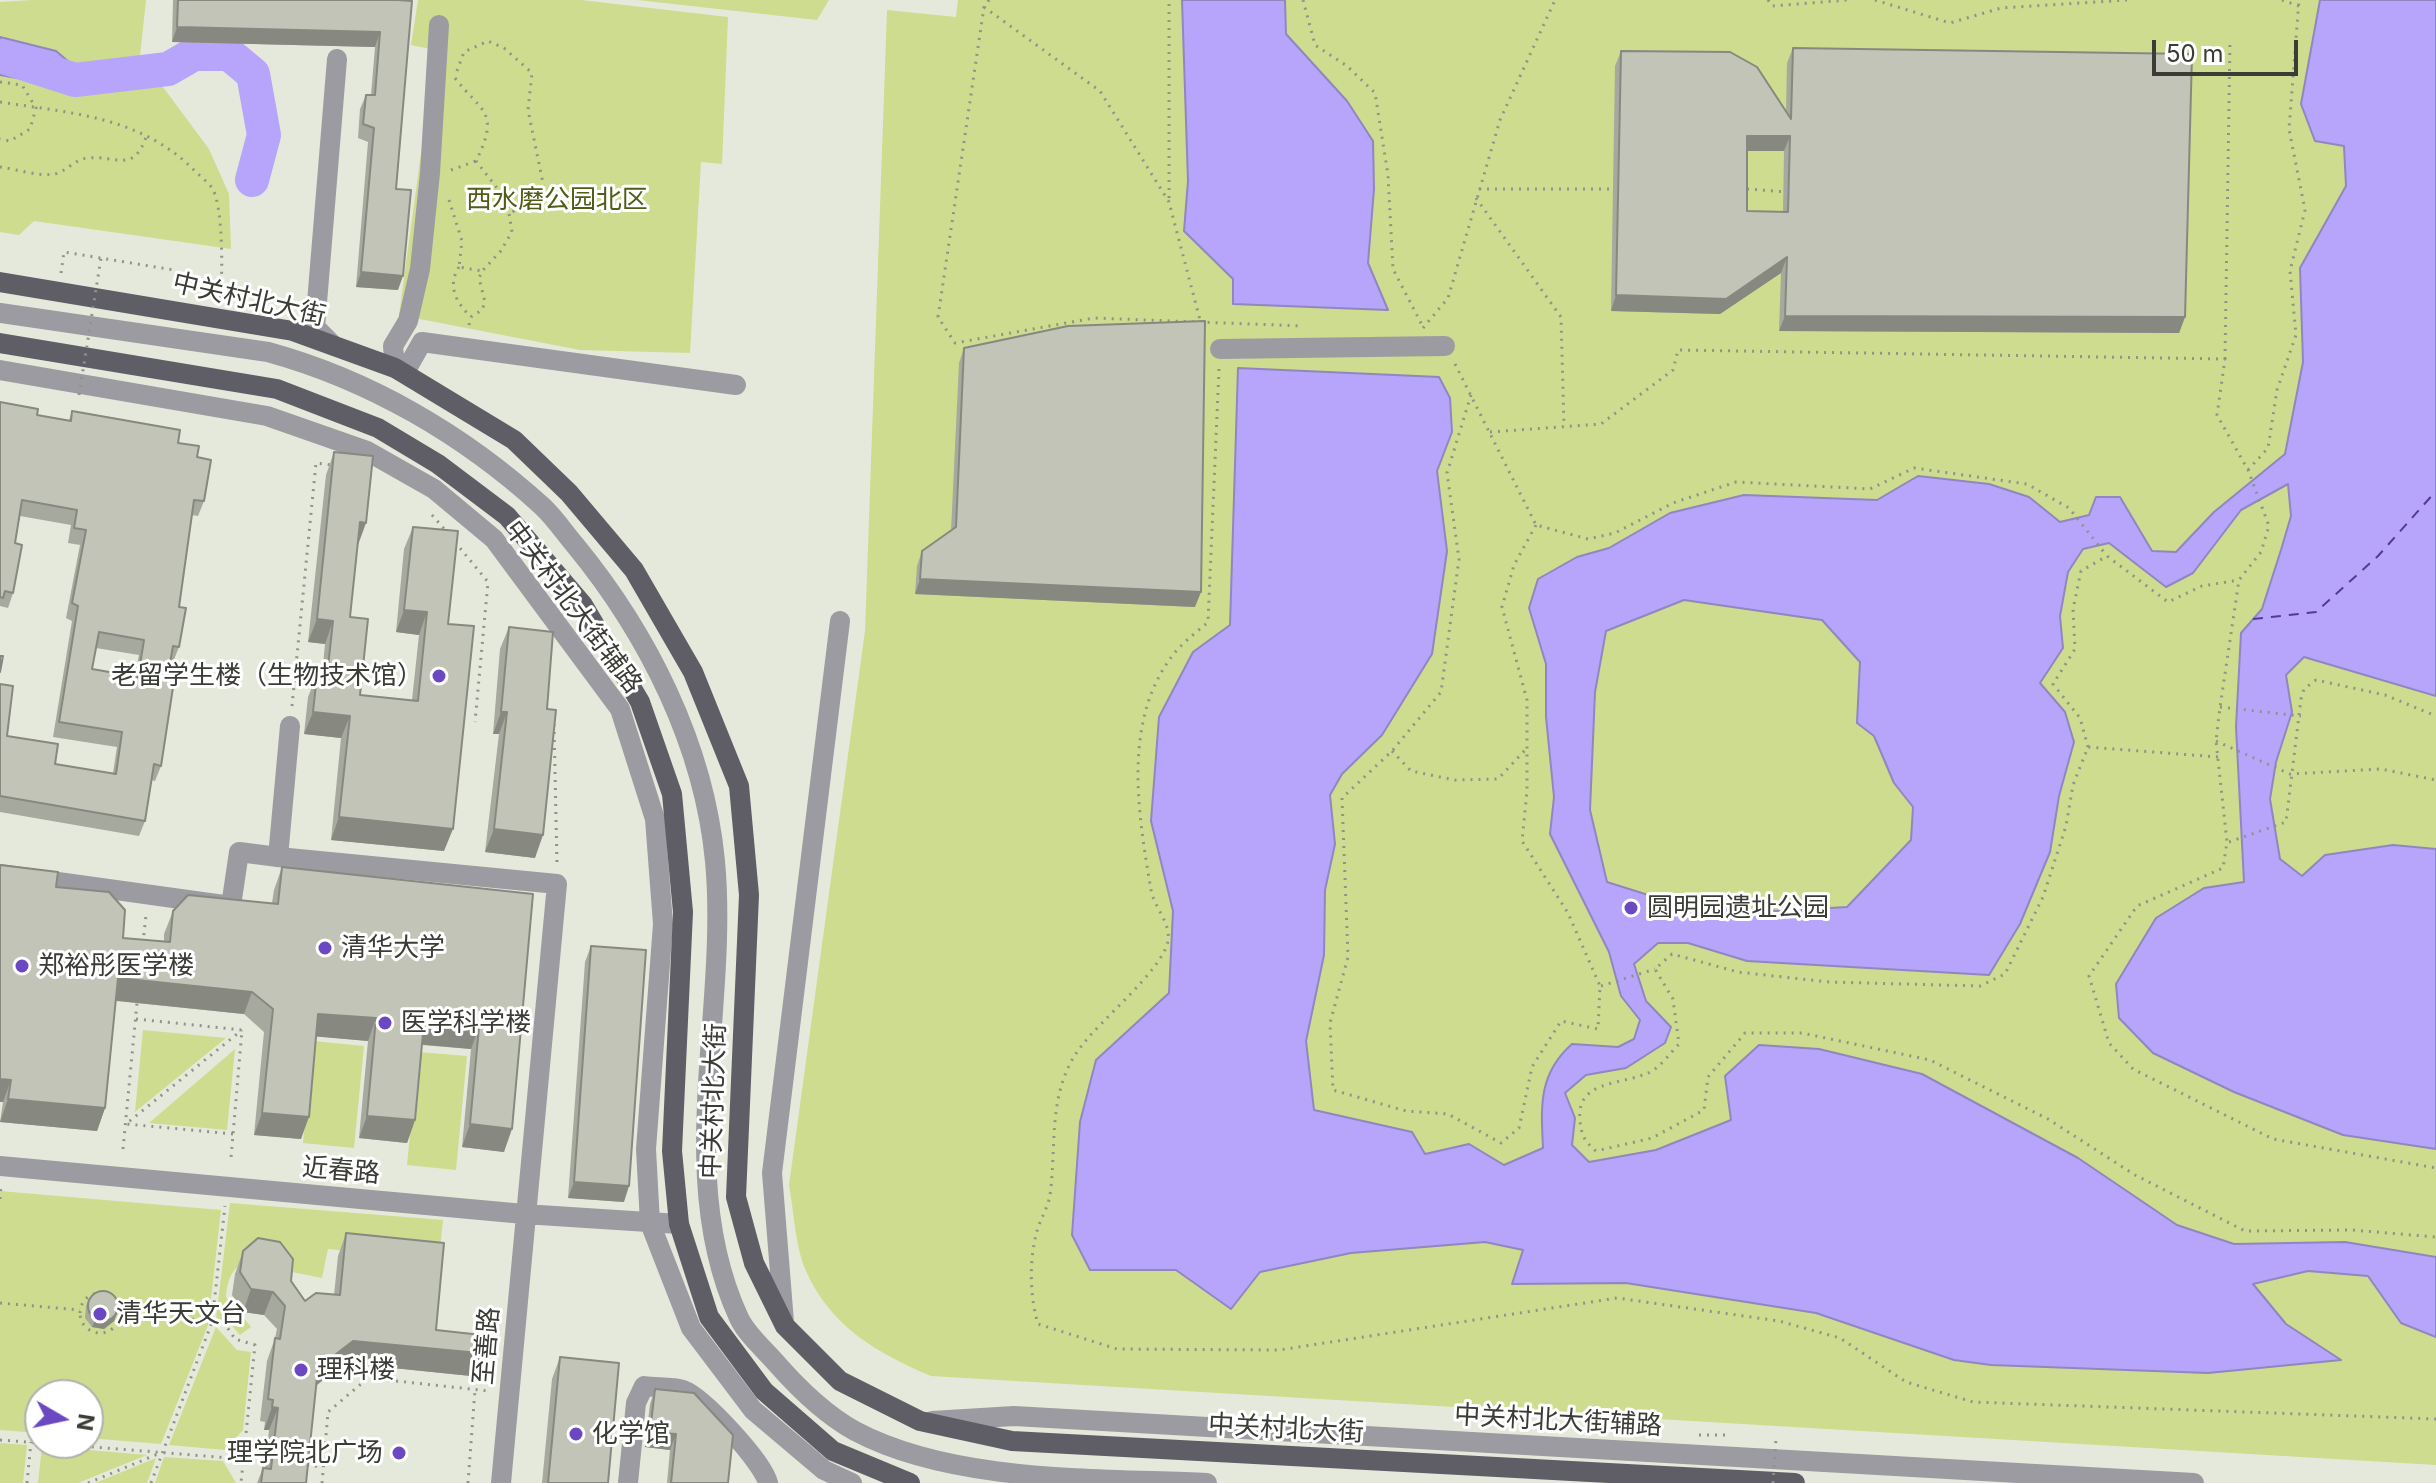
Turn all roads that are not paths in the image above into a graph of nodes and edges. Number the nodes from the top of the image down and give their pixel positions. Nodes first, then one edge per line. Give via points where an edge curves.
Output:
1 (439, 25) dead end
2 (337, 59) dead end
3 (0, 282) edge
4 (0, 313) edge
5 (0, 343) edge
6 (334, 346) junction
7 (1445, 346) road end
8 (1220, 349) road end
9 (0, 370) edge
10 (400, 370) junction
11 (736, 385) dead end
12 (840, 621) dead end
13 (290, 726) road end
14 (278, 857) junction
15 (0, 874) edge
16 (0, 1166) edge
17 (524, 1214) junction
18 (650, 1223) junction
19 (679, 1224) junction
20 (785, 1326) junction
21 (920, 1421) junction
22 (501, 1483) edge
23 (628, 1483) edge
24 (768, 1483) edge
25 (852, 1483) edge
26 (910, 1483) edge
27 (1207, 1483) edge
28 (1795, 1483) edge
29 (2194, 1483) edge

1 - 10 street via 420,269 408,321 393,346
2 - 6 street via 315,327
3 - 6 main road, 中关村北大街 via 293,331
4 - 27 street, 中关村北大街 via 268,352 303,362 392,400 466,445 544,508 610,588 665,686 702,780 715,862 707,1144 711,1235 741,1322 797,1387 855,1431 923,1460 1009,1474
5 - 19 main road, 中关村北大街 via 277,389 378,428 438,464 507,516 583,605 640,702 672,794 683,912 672,1151
6 - 10 main road, 中关村北大街
7 - 8 street
9 - 18 street, 中关村北大街辅路 via 267,416 367,451 434,489 482,529 538,597 620,709 655,819 663,924 646,1149
10 - 11 street via 422,342
10 - 20 main road, 中关村北大街 via 514,440 569,493 634,570 693,672 733,771 739,786 749,895 736,1197 754,1263
12 - 20 street via 772,1173
13 - 14 street
14 - 15 street via 239,852 231,906
14 - 17 street, 至善路 via 557,884
16 - 17 street, 近春路
17 - 18 street, 近春路
17 - 22 street, 至善路
18 - 19 street, 近春路
18 - 25 street, 中关村北大街辅路 via 691,1328 753,1410 824,1470
19 - 26 main road, 中关村北大街 via 709,1317 764,1391 833,1451
20 - 21 main road, 中关村北大街 via 840,1381
21 - 28 main road, 中关村北大街 via 1012,1441
21 - 29 street, 中关村北大街辅路 via 1014,1416
23 - 24 street via 636,1403 644,1386 683,1390 701,1401 757,1463

